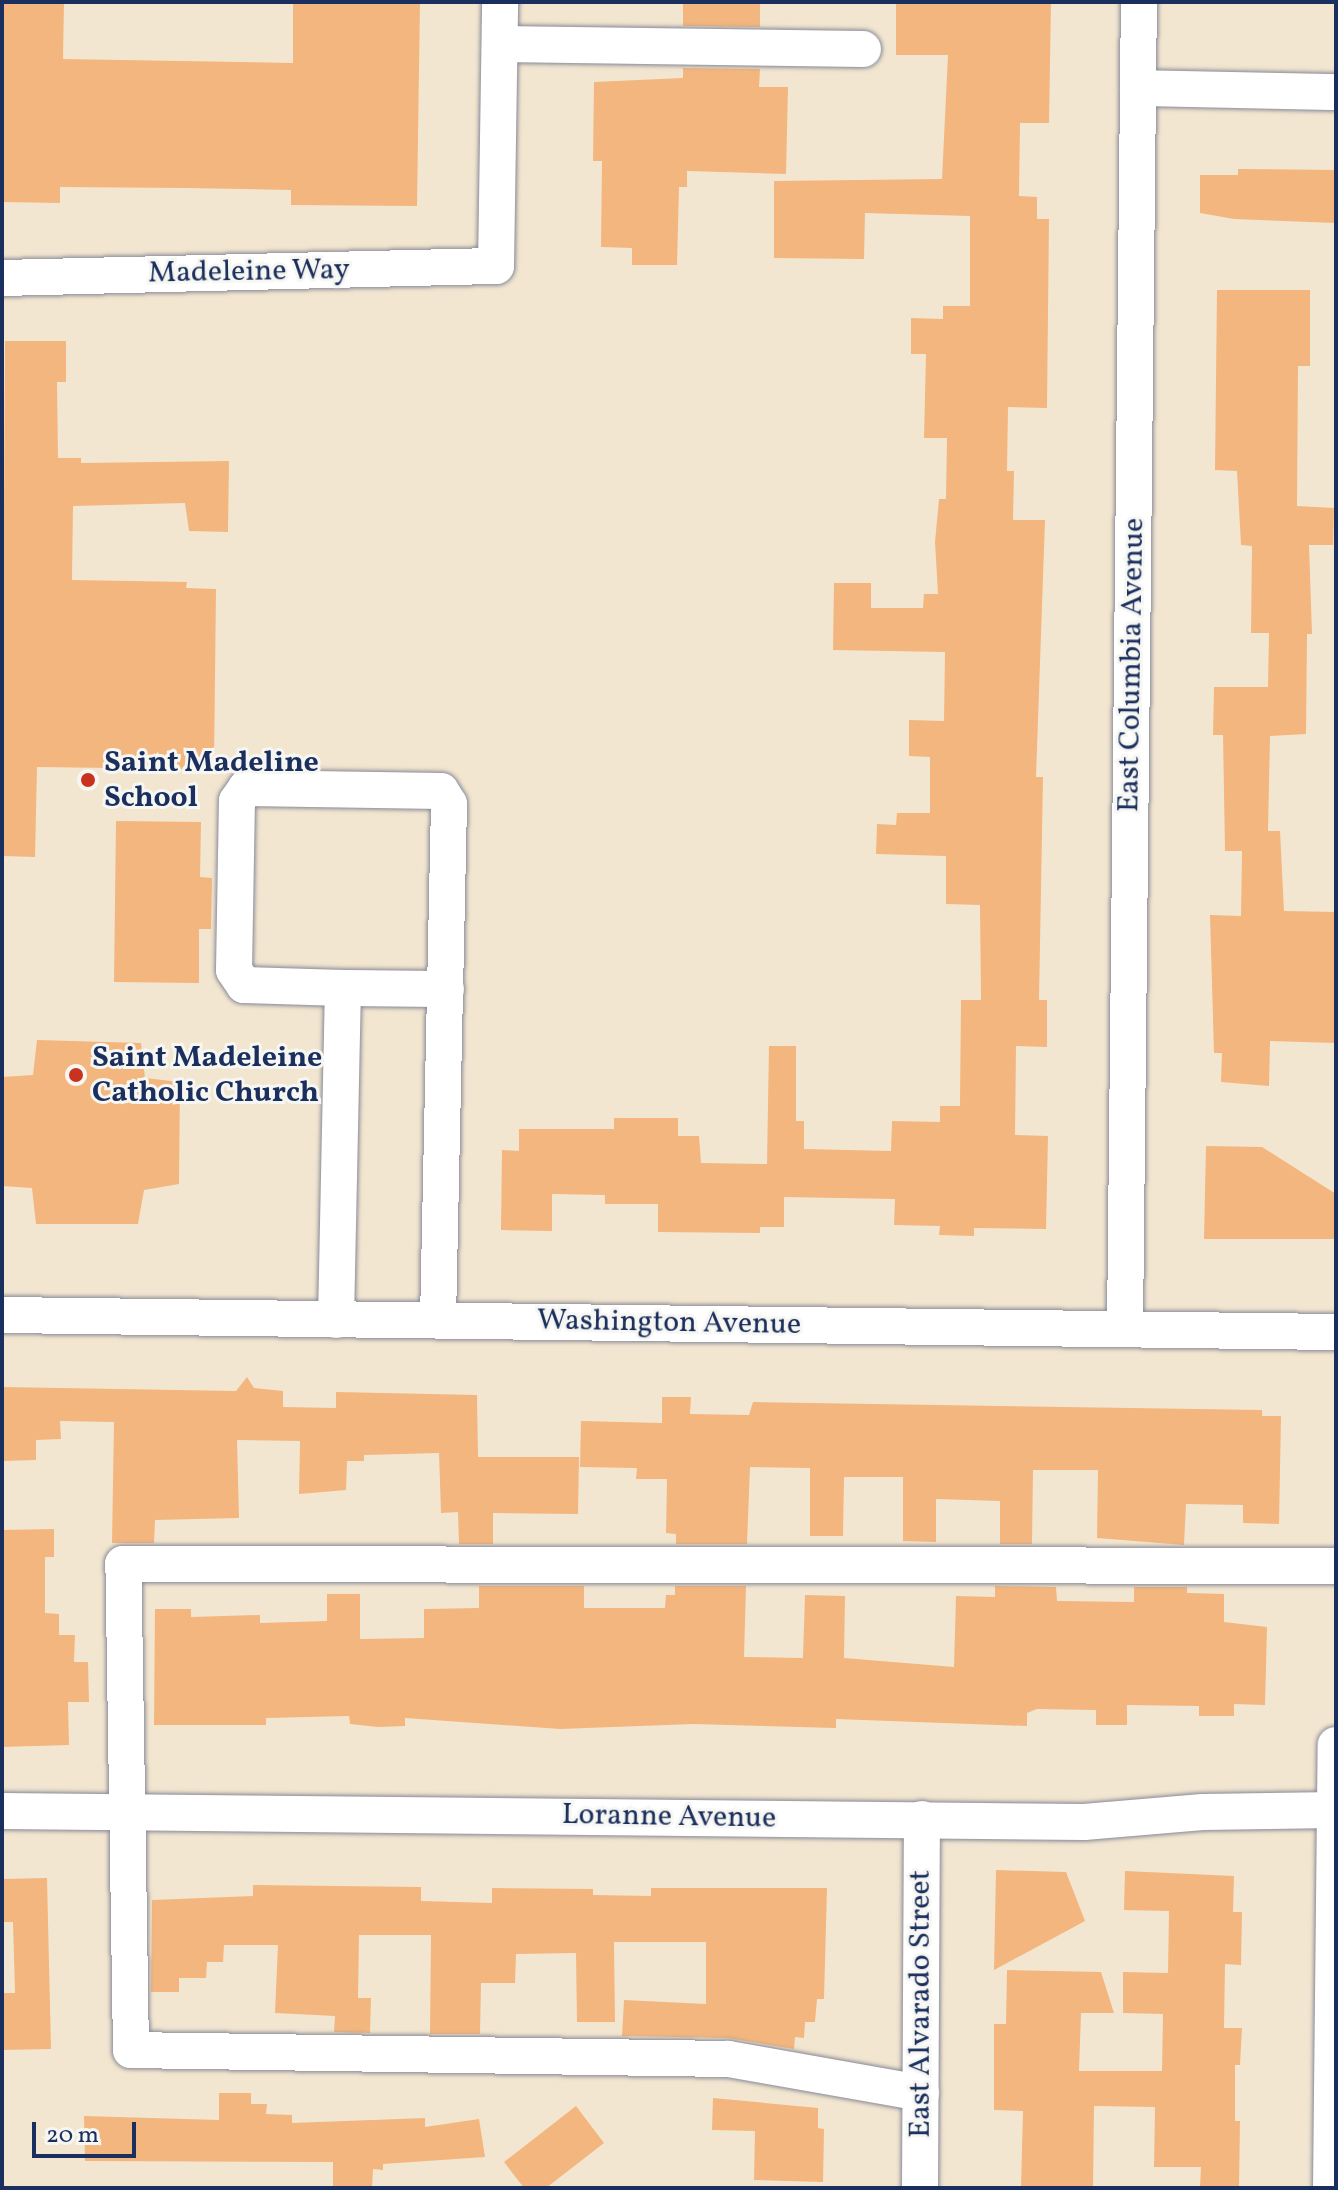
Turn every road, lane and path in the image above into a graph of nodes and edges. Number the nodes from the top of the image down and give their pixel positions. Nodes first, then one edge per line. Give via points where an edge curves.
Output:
1 (500, 2) edge
2 (1139, 2) edge
3 (500, 44) junction
4 (863, 49) dead end
5 (1138, 88) junction
6 (1336, 92) edge
7 (2, 278) edge
8 (343, 988) junction
9 (446, 989) junction
10 (2, 1315) edge
11 (336, 1320) junction
12 (438, 1320) junction
13 (1125, 1329) junction
14 (1336, 1332) edge
15 (1336, 1566) edge
16 (1336, 1745) edge
17 (1335, 1810) edge
18 (2, 1811) edge
19 (128, 1812) junction
20 (922, 1819) junction
21 (921, 2093) junction
22 (920, 2188) edge
23 (1331, 2188) edge

1 - 3 street
2 - 5 street, East Columbia Avenue
3 - 4 street
3 - 7 street, Madeleine Way via 496,266
5 - 6 street
5 - 13 street, East Columbia Avenue
8 - 9 street
8 - 9 street via 244,985 234,970 237,801 246,788 441,791 449,804
8 - 11 street
9 - 12 street
10 - 11 street, Washington Avenue
11 - 12 street, Washington Avenue
12 - 13 street, Washington Avenue
13 - 14 street, Washington Avenue
15 - 19 street via 123,1564
16 - 17 street
17 - 20 street, Loranne Avenue via 1203,1812 1084,1822
17 - 23 street
18 - 19 street, Loranne Avenue
19 - 20 street, Loranne Avenue
19 - 21 street via 131,2050 728,2059
20 - 21 street, East Alvarado Street
21 - 22 street, East Alvarado Street

